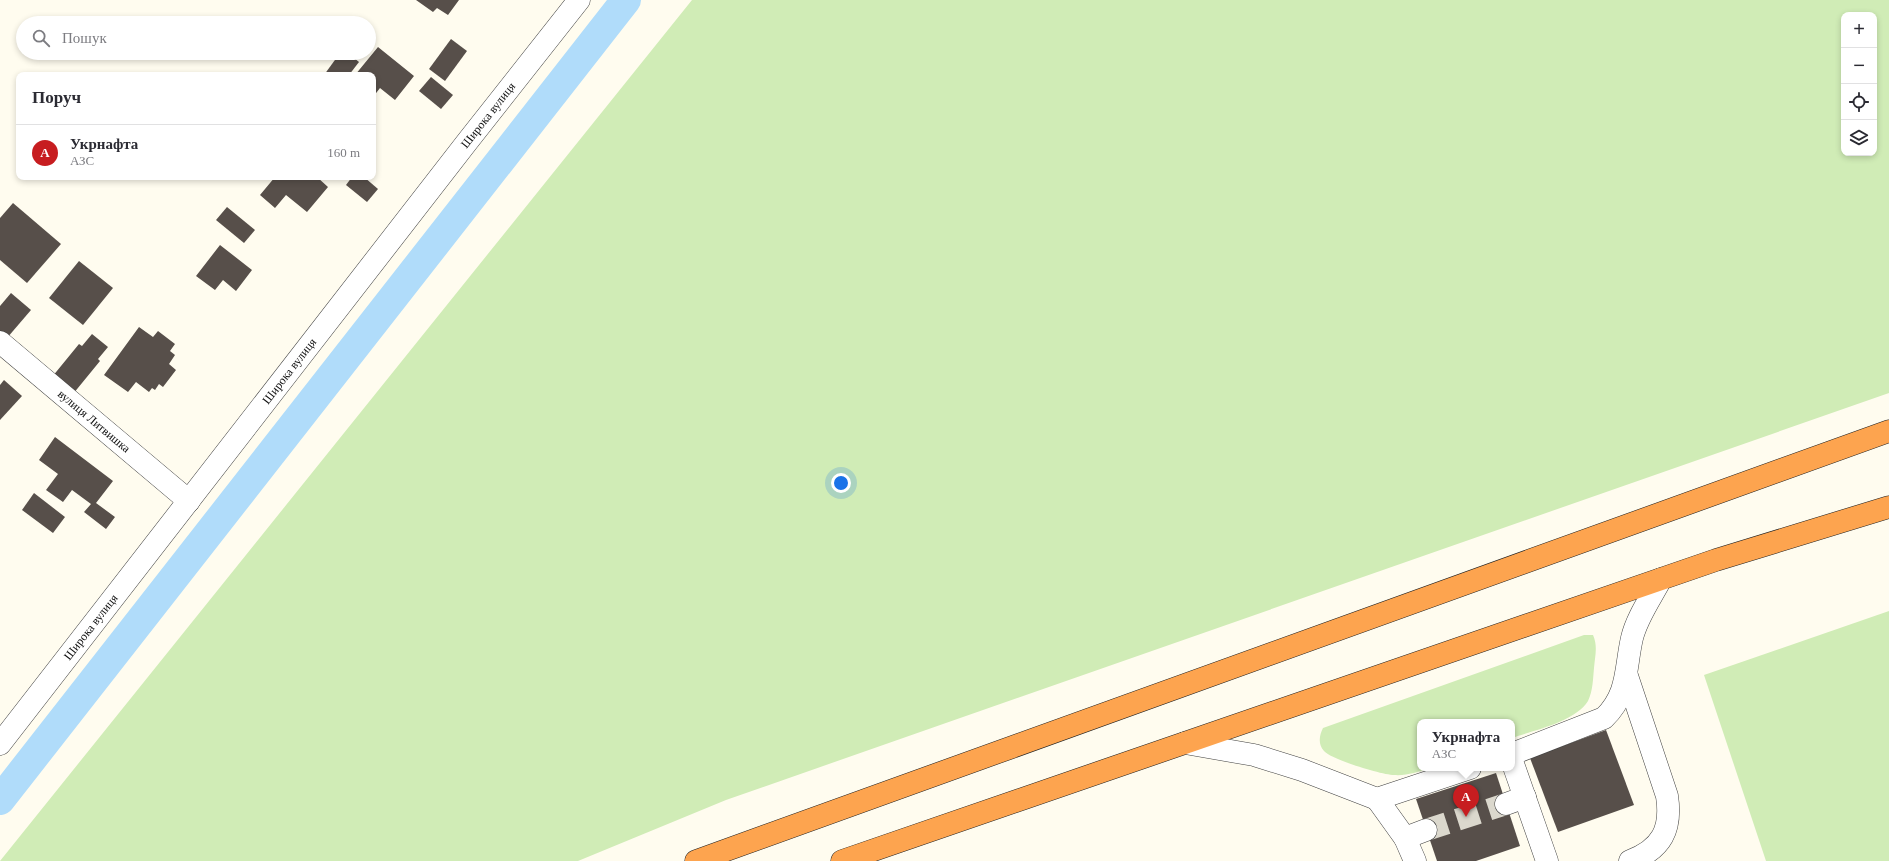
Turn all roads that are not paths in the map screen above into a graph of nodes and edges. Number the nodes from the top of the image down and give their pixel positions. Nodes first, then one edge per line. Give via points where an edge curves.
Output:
1 (579, 0) edge
2 (0, 342) edge
3 (1889, 431) edge
4 (189, 501) junction
5 (1889, 507) edge
6 (1661, 579) junction
7 (1627, 676) junction
8 (1184, 743) junction
9 (0, 744) edge
10 (1515, 753) edge
11 (1461, 771) edge
12 (1513, 771) edge
13 (1376, 799) junction
14 (1426, 830) tunnel mouth
15 (1405, 838) junction
16 (696, 861) edge
17 (842, 861) edge
18 (1415, 861) edge
19 (1548, 861) edge
20 (1630, 861) edge

1 - 4 street, Широка вулиця
2 - 4 street, вулиця Литвишка
3 - 16 highway
4 - 9 street, Широка вулиця
5 - 6 highway
6 - 7 street via 1632,637
6 - 8 highway
7 - 10 street via 1614,709 1604,718
7 - 20 street via 1667,796 1669,812 1668,826 1659,843 1642,856
8 - 13 street via 1254,755 1302,770
8 - 17 highway
11 - 13 street
12 - 19 street via 1515,800
13 - 15 street
14 - 15 street
15 - 18 street

